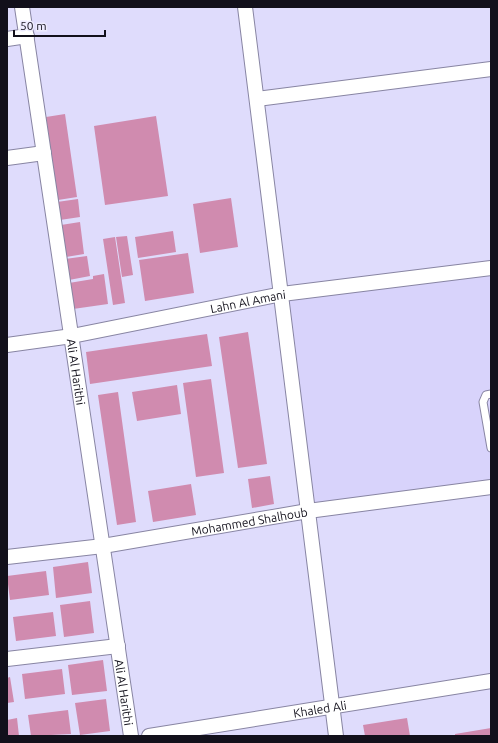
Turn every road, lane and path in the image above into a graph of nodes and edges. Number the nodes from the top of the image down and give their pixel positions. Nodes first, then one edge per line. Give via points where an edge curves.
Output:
1 (22, 7) edge
2 (245, 7) edge
3 (27, 36) junction
4 (7, 39) edge
5 (491, 69) edge
6 (257, 99) junction
7 (44, 153) junction
8 (7, 158) edge
9 (491, 268) edge
10 (282, 294) junction
11 (72, 336) junction
12 (7, 345) edge
13 (491, 394) edge
14 (491, 448) edge
15 (491, 487) edge
16 (308, 511) junction
17 (103, 546) junction
18 (7, 557) edge
19 (118, 646) junction
20 (7, 659) edge
21 (491, 681) edge
22 (332, 705) junction
23 (131, 736) edge
24 (149, 736) edge
25 (336, 736) edge

1 - 3 street, Ali Al Harithi
2 - 6 street
3 - 4 street
3 - 7 street, Ali Al Harithi
5 - 6 street
6 - 10 street
7 - 8 street
7 - 11 street, Ali Al Harithi
9 - 10 street, Lahn Al Amani
10 - 11 street, Lahn Al Amani
10 - 16 street
11 - 12 street, Lahn Al Amani
11 - 17 street, Ali Al Harithi
13 - 14 lane via 486,395 483,402
15 - 16 street, Mohammed Shalhoub
16 - 17 street, Mohammed Shalhoub
16 - 22 street
17 - 18 street, Mohammed Shalhoub
17 - 19 street, Ali Al Harithi
19 - 20 street
19 - 23 street, Ali Al Harithi
21 - 22 street, Khaled Ali
22 - 24 street, Khaled Ali
22 - 25 street

